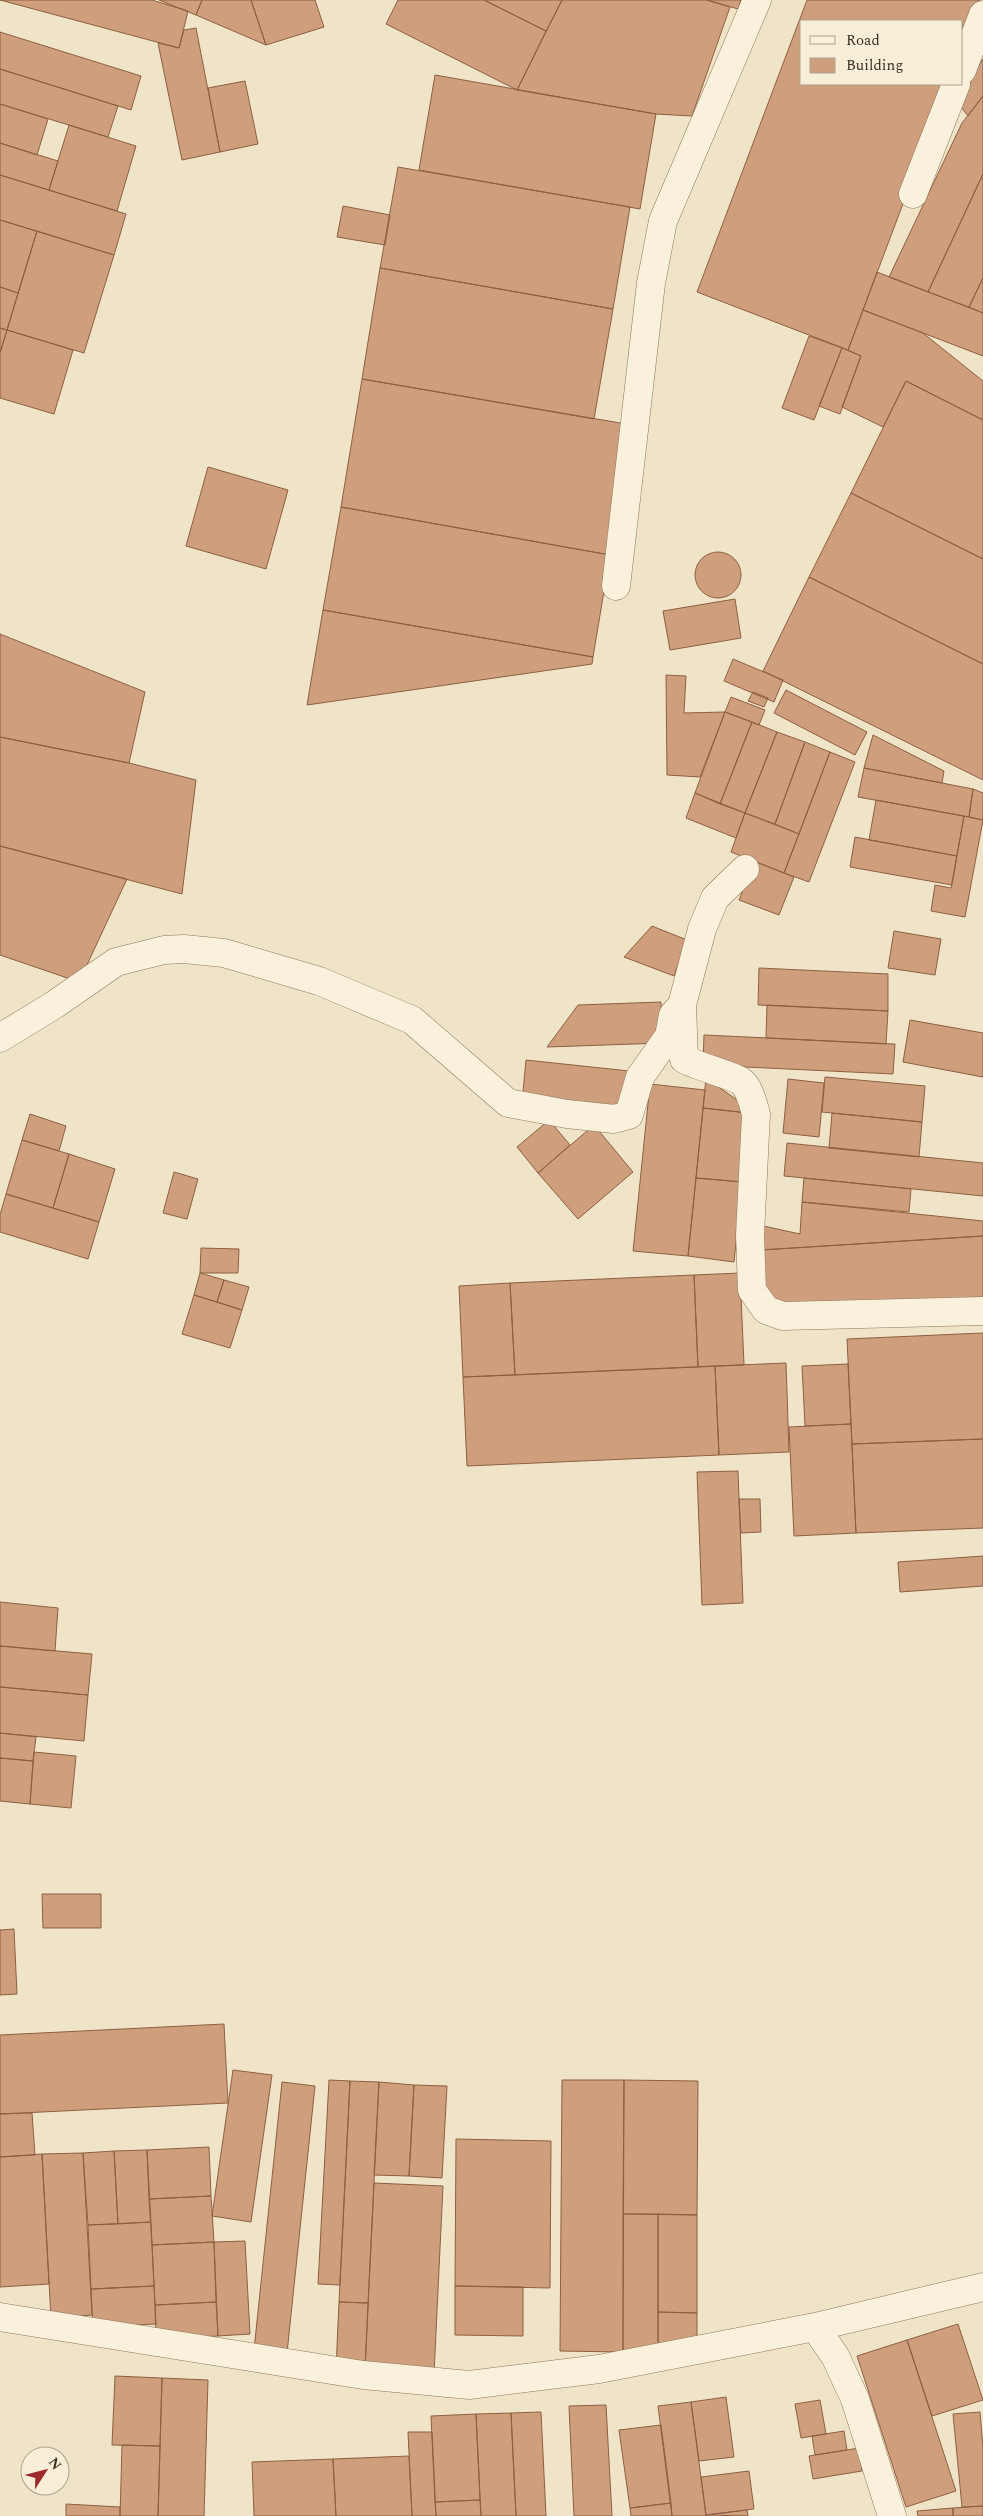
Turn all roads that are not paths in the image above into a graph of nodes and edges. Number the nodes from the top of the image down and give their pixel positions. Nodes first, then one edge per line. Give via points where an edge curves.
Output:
1 (756, 0) edge
2 (983, 15) edge
3 (963, 67) edge
4 (956, 85) edge
5 (913, 194) dead end
6 (616, 586) dead end
7 (745, 869) dead end
8 (682, 1004) junction
9 (0, 1038) edge
10 (983, 1311) edge
11 (983, 2287) edge
12 (0, 2317) edge
13 (815, 2327) junction
14 (892, 2516) edge

1 - 6 street via 663,221 649,303
2 - 3 street
4 - 5 street
7 - 8 street via 715,898 702,929
8 - 9 street via 673,1015 669,1036 640,1077 629,1115 614,1119 508,1103 412,1020 319,981 224,953 164,950 116,962
8 - 10 street via 684,1059 742,1082 756,1114 750,1235 752,1290 766,1310 783,1316
11 - 13 street
12 - 13 street via 363,2376 469,2385 599,2369
13 - 14 street via 835,2356 855,2399

